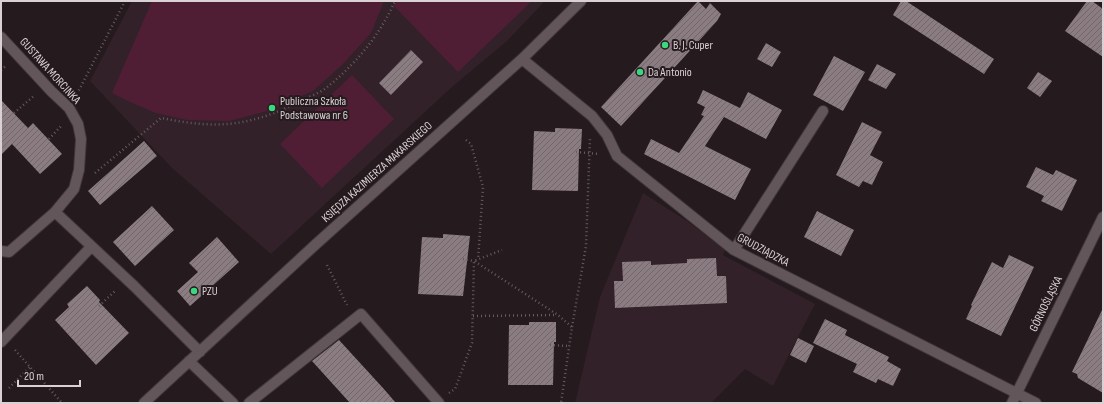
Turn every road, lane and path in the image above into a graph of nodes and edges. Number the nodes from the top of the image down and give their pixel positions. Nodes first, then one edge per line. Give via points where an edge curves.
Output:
1 (125, 1) edge
2 (395, 1) edge
3 (581, 1) edge
4 (1, 37) edge
5 (522, 59) junction
6 (41, 98) dead end
7 (69, 108) junction
8 (823, 111) dead end
9 (14, 113) dead end
10 (592, 116) junction
11 (59, 119) dead end
12 (63, 124) junction
13 (67, 130) dead end
14 (49, 139) dead end
15 (466, 140) dead end
16 (576, 152) dead end
17 (589, 153) junction
18 (617, 156) junction
19 (74, 190) junction
20 (55, 212) junction
21 (1103, 217) edge
22 (91, 247) junction
23 (502, 250) dead end
24 (734, 250) junction
25 (1, 251) edge
26 (463, 259) dead end
27 (478, 259) junction
28 (474, 261) junction
29 (327, 264) dead end
30 (119, 286) dead end
31 (99, 306) dead end
32 (558, 315) junction
33 (473, 316) junction
34 (354, 320) junction
35 (572, 326) junction
36 (3, 340) edge
37 (550, 345) dead end
38 (569, 346) junction
39 (200, 352) junction
40 (189, 362) junction
41 (30, 367) junction
42 (9, 388) dead end
43 (1017, 393) junction
44 (438, 402) edge
45 (62, 403) edge
46 (144, 403) edge
47 (233, 403) edge
48 (250, 403) edge
49 (561, 403) edge
50 (1012, 403) edge
51 (1036, 403) edge

1 - 7 path
2 - 19 path via 386,20 359,57 325,89 262,118 227,124 192,123 161,118
3 - 5 street, KSIĘDZA KAZIMIERZA MAKARSKIEGO
4 - 7 street, GUSTAWA MORCINKA
5 - 10 street, GRUDZIĄDZKA
5 - 39 street, KSIĘDZA KAZIMIERZA MAKARSKIEGO
6 - 9 path via 37,93
7 - 19 street, GUSTAWA MORCINKA via 78,124 81,139 79,170
8 - 24 street
10 - 17 path
10 - 18 street, GRUDZIĄDZKA via 607,135
11 - 12 path
12 - 13 path
12 - 14 path
15 - 27 path via 471,144 483,187
16 - 17 path
17 - 18 path
17 - 35 path via 586,246
18 - 24 street, GRUDZIĄDZKA
19 - 20 street, GUSTAWA MORCINKA
20 - 22 street
20 - 25 street, GUSTAWA MORCINKA via 9,252
21 - 43 street, GÓRNOŚLĄSKA
22 - 36 street
22 - 39 street
23 - 27 path
24 - 43 street, GRUDZIĄDZKA
26 - 28 path
27 - 28 path
28 - 32 path
28 - 33 path
29 - 34 path
30 - 31 path
32 - 33 path
32 - 35 path
33 - 44 path via 471,347 455,389
34 - 44 street via 361,314
34 - 48 street
35 - 38 path
36 - 41 path
37 - 38 path
38 - 49 path
39 - 40 street, KSIĘDZA KAZIMIERZA MAKARSKIEGO
40 - 46 street, KSIĘDZA KAZIMIERZA MAKARSKIEGO
40 - 47 street
41 - 42 path
41 - 45 path
43 - 50 street, GÓRNOŚLĄSKA
43 - 51 street, GRUDZIĄDZKA

